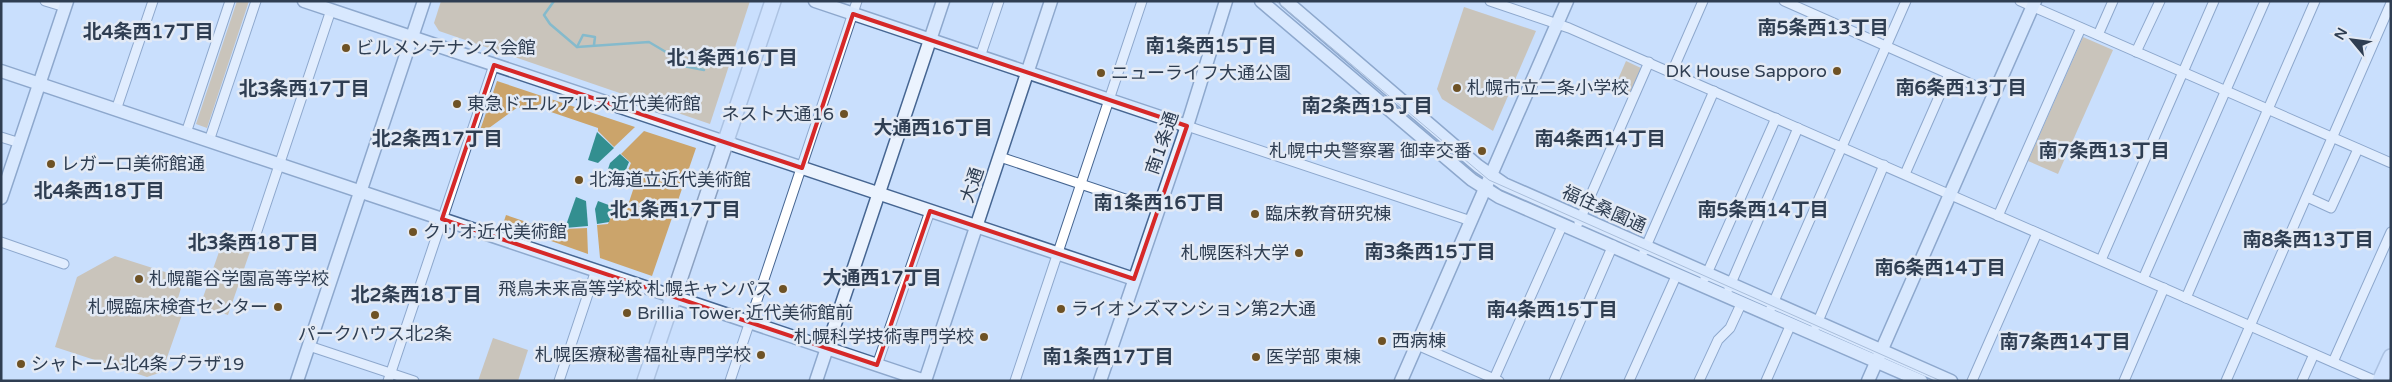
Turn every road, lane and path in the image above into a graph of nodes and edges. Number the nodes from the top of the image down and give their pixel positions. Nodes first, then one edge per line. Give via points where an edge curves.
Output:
1 (45, 1) edge
2 (153, 1) edge
3 (230, 1) edge
4 (256, 1) edge
5 (304, 1) edge
6 (424, 1) edge
7 (773, 1) edge
8 (815, 1) edge
9 (858, 1) edge
10 (943, 1) edge
11 (999, 1) edge
12 (1051, 1) edge
13 (1142, 1) edge
14 (1226, 1) edge
15 (1262, 1) edge
16 (1286, 1) edge
17 (1490, 1) edge
18 (1567, 1) edge
19 (1704, 1) edge
20 (1784, 1) edge
21 (1906, 1) edge
22 (2020, 1) edge
23 (2113, 1) edge
24 (2160, 1) edge
25 (2214, 1) edge
26 (2265, 1) edge
27 (2316, 1) edge
28 (2391, 3) edge
29 (66, 4) edge
30 (2034, 4) edge
31 (331, 10) junction
32 (853, 14) junction
33 (1558, 24) junction
34 (2081, 28) junction
35 (2098, 35) junction
36 (412, 38) junction
37 (930, 40) junction
38 (1887, 47) junction
39 (2136, 52) junction
40 (980, 56) junction
41 (1649, 62) junction
42 (494, 65) junction
43 (1, 71) edge
44 (1028, 72) junction
45 (1672, 72) junction
46 (2184, 73) junction
47 (1949, 74) junction
48 (40, 84) junction
49 (1714, 91) junction
50 (2226, 91) junction
51 (1994, 94) junction
52 (1109, 100) junction
53 (2267, 109) junction
54 (116, 110) junction
55 (1776, 118) junction
56 (1186, 126) junction
57 (1798, 128) junction
58 (186, 133) junction
59 (1, 137) edge
60 (2332, 138) junction
61 (209, 141) junction
62 (20, 143) junction
63 (726, 143) junction
64 (1842, 147) junction
65 (2358, 149) junction
66 (1000, 158) junction
67 (2391, 163) edge
68 (280, 165) junction
69 (1884, 165) junction
70 (802, 168) junction
71 (1905, 174) junction
72 (1491, 175) junction
73 (1081, 184) junction
74 (1485, 188) junction
75 (360, 192) junction
76 (878, 194) junction
77 (1950, 194) junction
78 (2307, 197) junction
79 (1, 198) edge
80 (1158, 210) junction
81 (930, 211) junction
82 (1998, 216) junction
83 (442, 219) junction
84 (1471, 221) junction
85 (1563, 224) junction
86 (1578, 224) junction
87 (976, 226) junction
88 (2391, 232) edge
89 (2037, 233) junction
90 (254, 240) dead end
91 (1, 242) edge
92 (1613, 246) junction
93 (1644, 252) junction
94 (1058, 254) junction
95 (2101, 260) junction
96 (64, 264) dead end
97 (596, 270) junction
98 (1677, 274) junction
99 (1134, 279) junction
100 (1705, 279) junction
101 (2143, 279) junction
102 (2164, 288) junction
103 (1728, 289) junction
104 (673, 296) junction
105 (2186, 298) junction
106 (1742, 302) junction
107 (1771, 308) junction
108 (750, 322) junction
109 (1791, 324) junction
110 (2250, 326) junction
111 (1815, 327) junction
112 (1417, 345) junction
113 (309, 346) junction
114 (827, 348) junction
115 (1882, 350) junction
116 (2314, 354) junction
117 (2391, 356) edge
118 (1876, 362) junction
119 (2333, 362) junction
120 (877, 365) junction
121 (389, 377) edge
122 (1496, 380) edge
123 (297, 381) edge
124 (414, 381) edge
125 (559, 381) edge
126 (645, 381) edge
127 (730, 381) edge
128 (816, 381) edge
129 (925, 381) edge
130 (1015, 381) edge
131 (1100, 381) edge
132 (1402, 381) edge
133 (1554, 381) edge
134 (1628, 381) edge
135 (1699, 381) edge
136 (1766, 381) edge
137 (1868, 381) edge
138 (1921, 381) edge
139 (1951, 381) edge
140 (1972, 381) edge
141 (2124, 381) edge
142 (2226, 381) edge
143 (2302, 381) edge
144 (2376, 381) edge
145 (2380, 381) edge

1 - 29 street
2 - 54 street
3 - 58 street
4 - 61 street
5 - 31 street
6 - 36 street
7 - 63 main road
8 - 32 street
9 - 32 street
10 - 37 street
11 - 40 street
12 - 44 street, 大通
13 - 52 street
14 - 56 street, 南1条通
15 - 74 street, 福住桑園通
16 - 72 street, 福住桑園通
17 - 33 street
18 - 33 street
19 - 45 street
20 - 38 street
21 - 38 street
22 - 30 street
23 - 35 street
24 - 39 street
25 - 46 street
26 - 50 street
27 - 53 street
28 - 60 street
29 - 48 street
30 - 34 street
30 - 51 street
31 - 36 street
31 - 68 street
32 - 37 street
32 - 70 street
33 - 41 street
33 - 72 street
34 - 35 street
34 - 82 street
35 - 39 street
36 - 42 street
36 - 75 street
37 - 40 street
37 - 76 street
38 - 47 street
38 - 64 street
39 - 46 street
40 - 44 street
41 - 45 street
41 - 86 street
42 - 63 street
42 - 83 street
43 - 48 street
44 - 52 street
44 - 66 street, 大通
45 - 49 street
46 - 50 street
46 - 95 street
47 - 51 street
47 - 71 street
48 - 54 street
48 - 62 street
49 - 55 street
49 - 93 street
50 - 53 street
50 - 101 street
51 - 77 street
52 - 56 street
52 - 73 street
53 - 60 street
53 - 105 street
54 - 58 street
55 - 57 street
55 - 100 street
56 - 80 street, 南1条通
56 - 84 street
57 - 64 street
57 - 103 street
58 - 61 street
59 - 62 street
60 - 65 street
60 - 78 street
61 - 68 street
62 - 79 street
63 - 70 street
63 - 104 main road
64 - 69 street
64 - 107 street
65 - 67 street
65 - 78 street via 2332,208
66 - 73 street
66 - 87 street, 大通
68 - 75 street
68 - 90 street
69 - 71 street
69 - 111 street
70 - 76 street
70 - 108 street
71 - 77 street
72 - 74 street
72 - 86 street, 福住桑園通
73 - 80 street
73 - 94 street
74 - 84 street
74 - 85 street, 福住桑園通
75 - 83 street
75 - 113 street
76 - 81 street
76 - 114 street
77 - 82 street
77 - 115 street
78 - 110 street
80 - 99 street, 南1条通
81 - 87 street
81 - 120 street
82 - 89 street
83 - 97 street
83 - 121 street
84 - 112 street
85 - 86 street, 福住桑園通
85 - 122 street
86 - 92 street, 福住桑園通
86 - 93 street, 福住桑園通
87 - 94 street
87 - 129 street, 大通
88 - 119 street
89 - 95 street
89 - 140 street
91 - 96 street
92 - 93 street, 福住桑園通
92 - 133 street
93 - 98 street, 福住桑園通
93 - 100 street, 福住桑園通
94 - 99 street
94 - 130 street
95 - 101 street
97 - 104 street
97 - 125 street
98 - 100 street, 福住桑園通
98 - 134 street
99 - 131 street, 南1条通
100 - 103 street, 福住桑園通
101 - 102 street
102 - 105 street
102 - 141 street
103 - 106 street, 福住桑園通
103 - 107 street, 福住桑園通
104 - 108 street
104 - 126 main road
105 - 110 street
106 - 107 street, 福住桑園通
106 - 135 street via 1730,328 1718,340
107 - 109 street, 福住桑園通
107 - 111 street, 福住桑園通
108 - 114 street
108 - 127 street
109 - 111 street, 福住桑園通
109 - 136 street
110 - 116 street
110 - 142 street
111 - 115 street, 福住桑園通
111 - 118 street, 福住桑園通
112 - 122 street
112 - 132 street
113 - 121 street
113 - 123 street
114 - 120 street
114 - 128 street
115 - 118 street
115 - 139 street, 福住桑園通
116 - 119 street
116 - 143 street
117 - 145 main road
118 - 137 street
118 - 138 street, 福住桑園通
119 - 144 street
120 - 129 street
121 - 124 street

